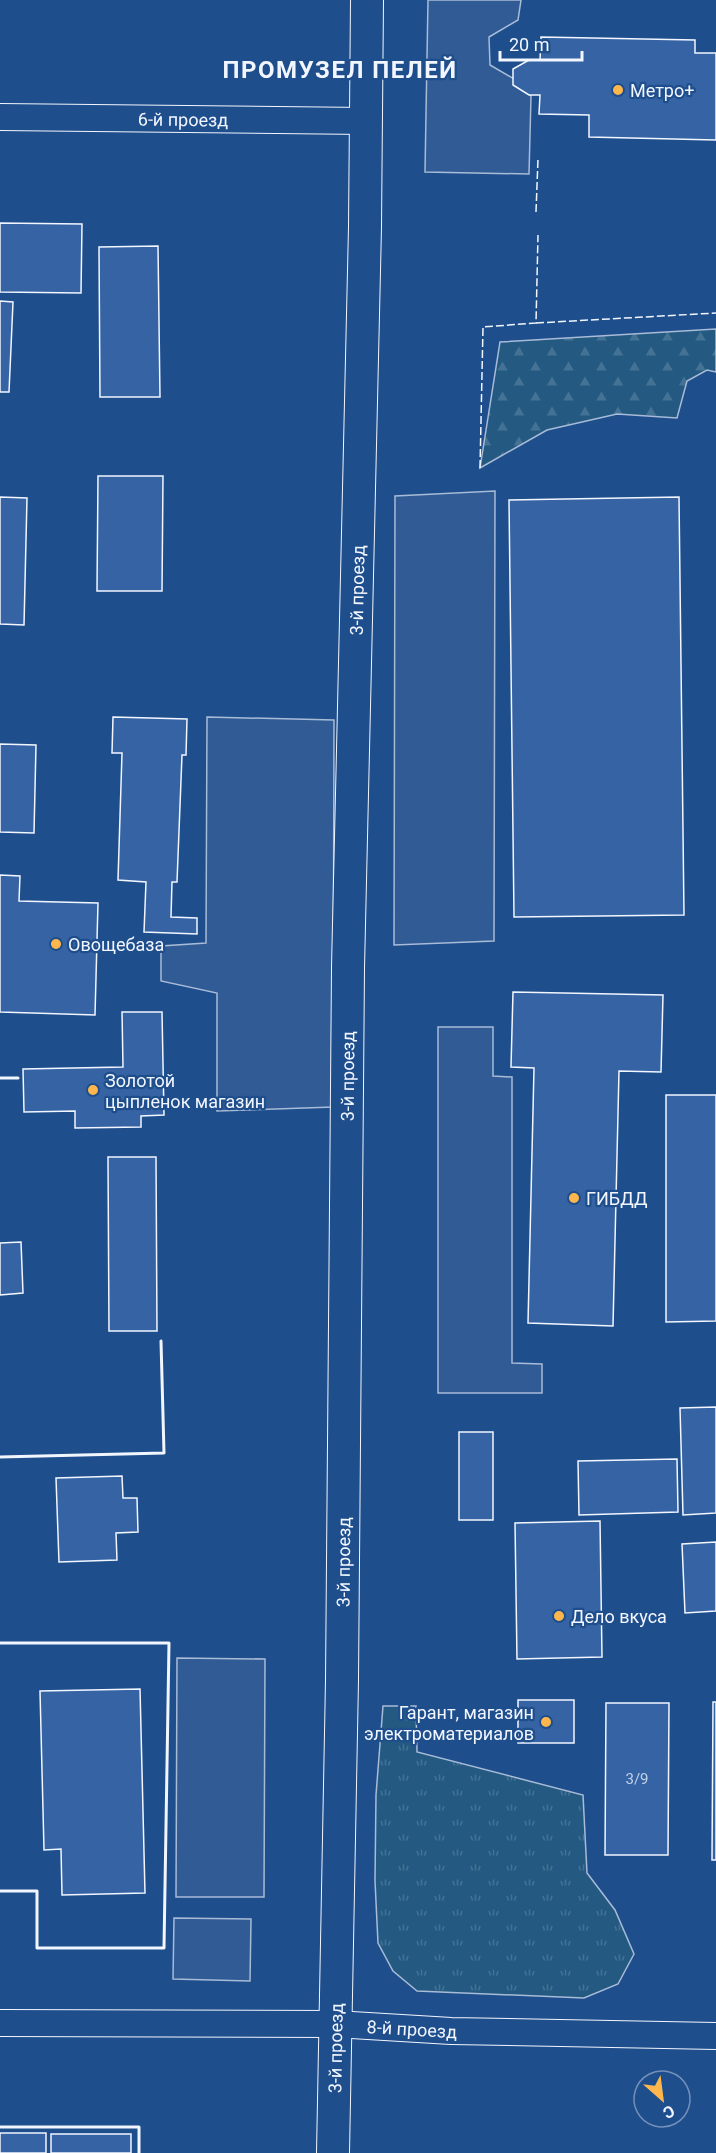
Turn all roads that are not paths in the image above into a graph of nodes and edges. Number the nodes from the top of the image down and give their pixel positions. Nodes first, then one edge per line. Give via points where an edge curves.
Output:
1 (367, 0) edge
2 (0, 117) edge
3 (366, 121) junction
4 (0, 2023) edge
5 (335, 2024) junction
6 (716, 2036) edge
7 (333, 2153) edge

1 - 3 street, 3-й проезд
2 - 3 street, 6-й проезд
3 - 5 street, 3-й проезд via 348,968
4 - 5 street, 8-й проезд
5 - 6 street, 8-й проезд via 451,2031
5 - 7 street, 3-й проезд

